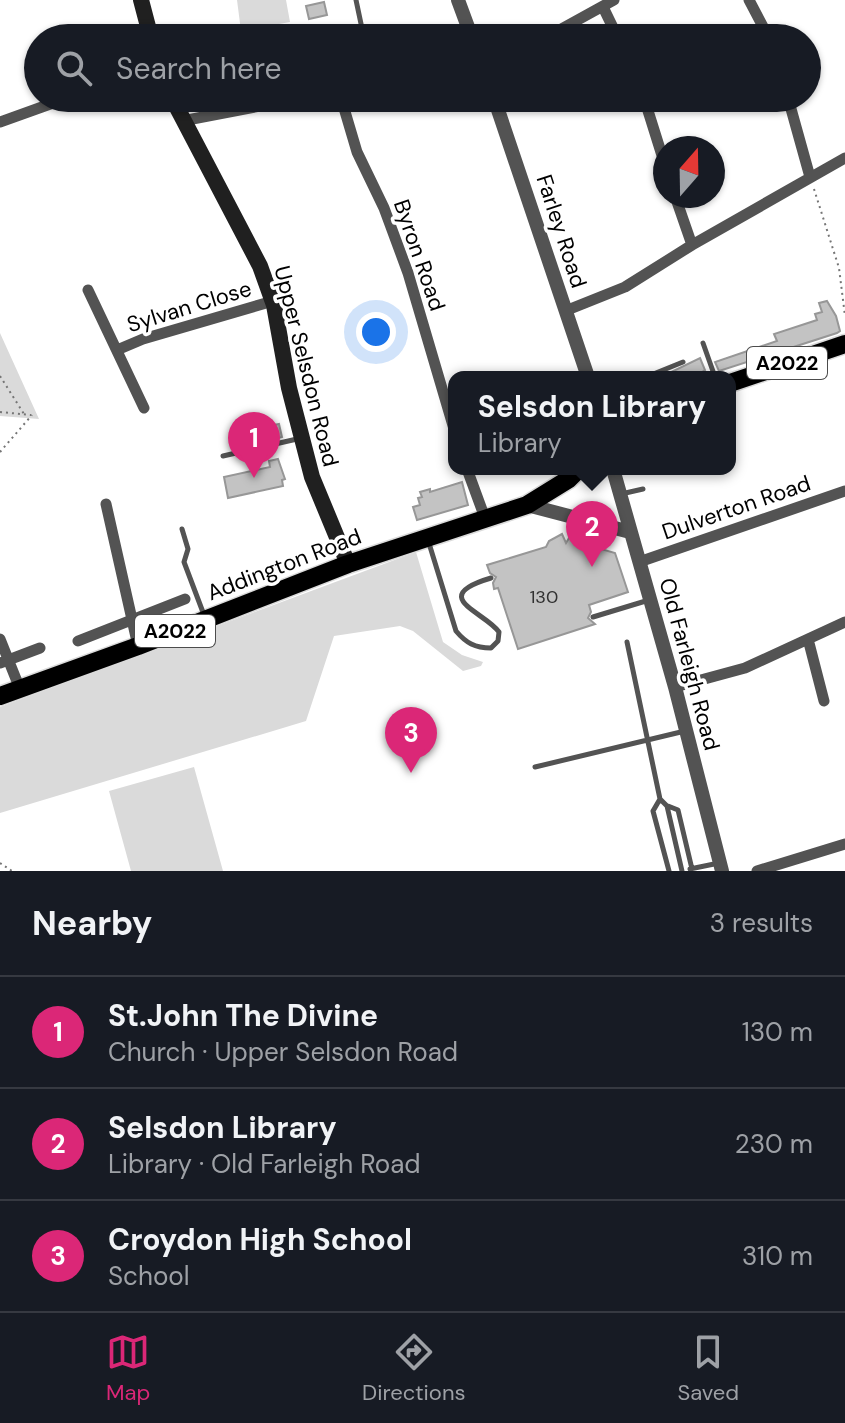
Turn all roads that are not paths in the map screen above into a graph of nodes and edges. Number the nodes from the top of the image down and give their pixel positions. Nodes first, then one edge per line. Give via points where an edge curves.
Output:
1 (141, 0) edge
2 (356, 0) edge
3 (458, 0) edge
4 (614, 0) edge
5 (749, 0) edge
6 (603, 7) junction
7 (147, 24) edge
8 (361, 24) edge
9 (467, 24) edge
10 (571, 24) edge
11 (611, 24) edge
12 (762, 24) edge
13 (28, 112) edge
14 (178, 112) edge
15 (229, 112) edge
16 (345, 112) edge
17 (499, 112) edge
18 (648, 112) edge
19 (792, 112) edge
20 (182, 121) junction
21 (0, 122) edge
22 (656, 136) edge
23 (845, 158) edge
24 (810, 177) junction
25 (679, 208) edge
26 (692, 245) junction
27 (88, 290) dead end
28 (273, 301) junction
29 (565, 311) junction
30 (703, 343) dead end
31 (845, 344) edge
32 (117, 350) junction
33 (683, 362) dead end
34 (586, 371) edge
35 (664, 371) edge
36 (716, 371) edge
37 (736, 373) edge
38 (144, 408) dead end
39 (448, 409) edge
40 (302, 437) junction
41 (223, 456) dead end
42 (469, 475) edge
43 (573, 475) edge
44 (615, 475) edge
45 (643, 489) dead end
46 (845, 491) edge
47 (620, 495) junction
48 (106, 504) dead end
49 (527, 505) junction
50 (485, 518) junction
51 (182, 529) dead end
52 (630, 532) junction
53 (428, 539) junction
54 (639, 562) junction
55 (348, 564) junction
56 (491, 578) dead end
57 (185, 599) dead end
58 (650, 600) junction
59 (593, 617) dead end
60 (205, 619) junction
61 (131, 621) junction
62 (845, 622) edge
63 (0, 639) edge
64 (808, 639) junction
65 (78, 641) dead end
66 (627, 642) dead end
67 (138, 646) junction
68 (40, 648) dead end
69 (4, 662) edge
70 (675, 687) junction
71 (20, 689) junction
72 (0, 696) edge
73 (824, 701) dead end
74 (686, 731) junction
75 (647, 738) junction
76 (535, 767) dead end
77 (660, 799) junction
78 (667, 806) junction
79 (845, 844) edge
80 (721, 867) edge
81 (692, 869) junction
82 (669, 871) edge
83 (682, 871) edge
84 (757, 871) edge

1 - 7 main road
2 - 8 lane
3 - 9 street
4 - 6 street
5 - 12 street
6 - 10 street
6 - 11 street
13 - 21 street
14 - 20 main road, Upper Selsdon Road
15 - 20 street
16 - 39 street, Byron Road via 408,273
17 - 29 street, Farley Road
18 - 22 street
19 - 24 street
20 - 28 main road, Upper Selsdon Road via 260,266
23 - 24 street
24 - 26 street
25 - 26 street
26 - 29 street via 625,287
27 - 32 street, Sylvan Close
28 - 32 street, Sylvan Close
28 - 40 main road, Upper Selsdon Road
29 - 34 street, Farley Road
30 - 36 lane
31 - 37 main road, A2022
32 - 38 street, Sylvan Close
33 - 35 lane
40 - 41 lane
40 - 55 main road, Upper Selsdon Road via 312,477
42 - 50 street
43 - 49 main road, Addington Road / A2022
44 - 47 street, Old Farleigh Road
45 - 47 lane
46 - 54 street, Dulverton Road
47 - 52 street, Old Farleigh Road
48 - 61 street
49 - 50 main road, Addington Road / A2022
49 - 52 street
50 - 53 main road, Addington Road / A2022
51 - 60 lane via 188,549 184,562
52 - 54 street, Old Farleigh Road
53 - 55 main road, Addington Road / A2022
53 - 56 lane via 456,631 466,643 481,648 491,648 499,632 468,609 464,592
54 - 58 street, Old Farleigh Road
55 - 60 main road, Addington Road / A2022
57 - 61 street
58 - 59 lane
58 - 70 street, Old Farleigh Road
60 - 67 main road, Addington Road / A2022
61 - 65 street
61 - 67 street
62 - 64 street
63 - 69 street
64 - 70 street via 745,668
64 - 73 street
66 - 75 lane
67 - 71 main road, Addington Road / A2022
68 - 69 street
69 - 71 street
70 - 74 street, Old Farleigh Road
71 - 72 main road, Addington Road / A2022
74 - 75 lane
74 - 80 street, Old Farleigh Road
75 - 76 lane
75 - 77 lane
77 - 78 lane
77 - 82 lane via 653,811
78 - 81 lane via 678,810
78 - 83 lane
79 - 84 street
80 - 81 lane
81 - 83 lane

